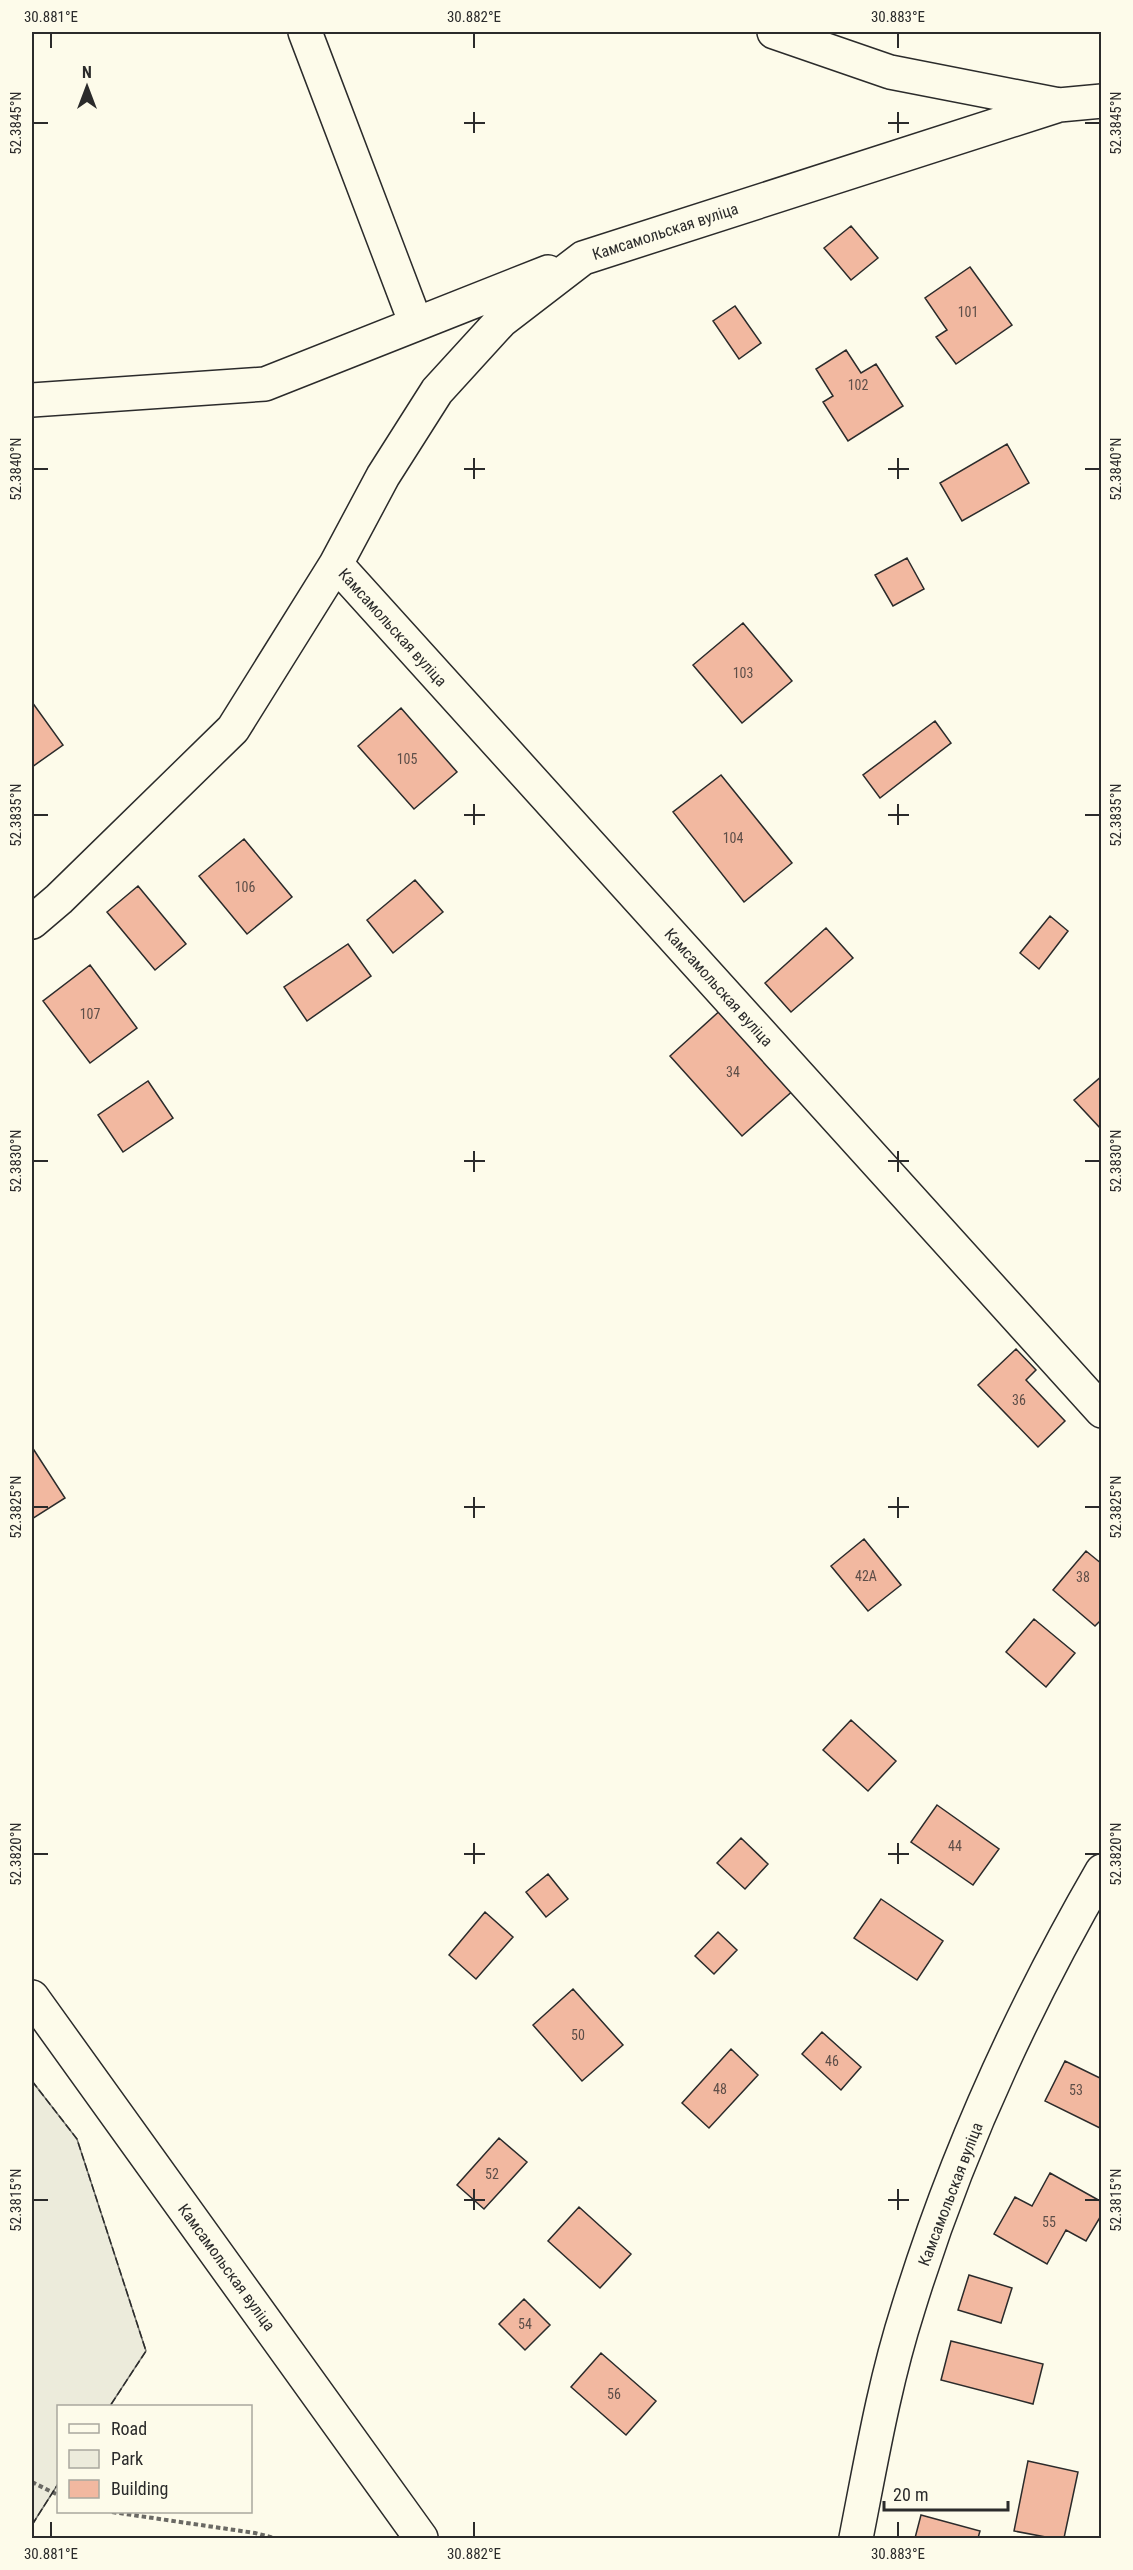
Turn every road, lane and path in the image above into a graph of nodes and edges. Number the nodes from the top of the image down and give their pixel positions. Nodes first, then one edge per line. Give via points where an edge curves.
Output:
1 (305, 32) edge
2 (774, 32) edge
3 (1101, 101) edge
4 (1059, 105) junction
5 (583, 258) junction
6 (416, 324) junction
7 (32, 400) edge
8 (336, 564) junction
9 (32, 922) edge
10 (1101, 1411) edge
11 (1101, 1871) edge
12 (32, 1997) edge
13 (32, 2482) edge
14 (57, 2494) edge
15 (125, 2513) edge
16 (274, 2538) edge
17 (421, 2538) edge
18 (856, 2538) edge

1 - 6 street
2 - 4 street, Камсамольская вуліца via 890,72
3 - 4 street, Камсамольская вуліца
4 - 5 street, Камсамольская вуліца
5 - 6 street
5 - 8 street, Камсамольская вуліца via 501,321 437,391 383,476
6 - 7 street via 265,384
8 - 9 street, Камсамольская вуліца via 233,729
8 - 10 street, Камсамольская вуліца
11 - 18 street, Камсамольская вуліца via 1013,2038 945,2200 907,2310 881,2410
12 - 17 street, Камсамольская вуліца
13 - 14 path
15 - 16 path

